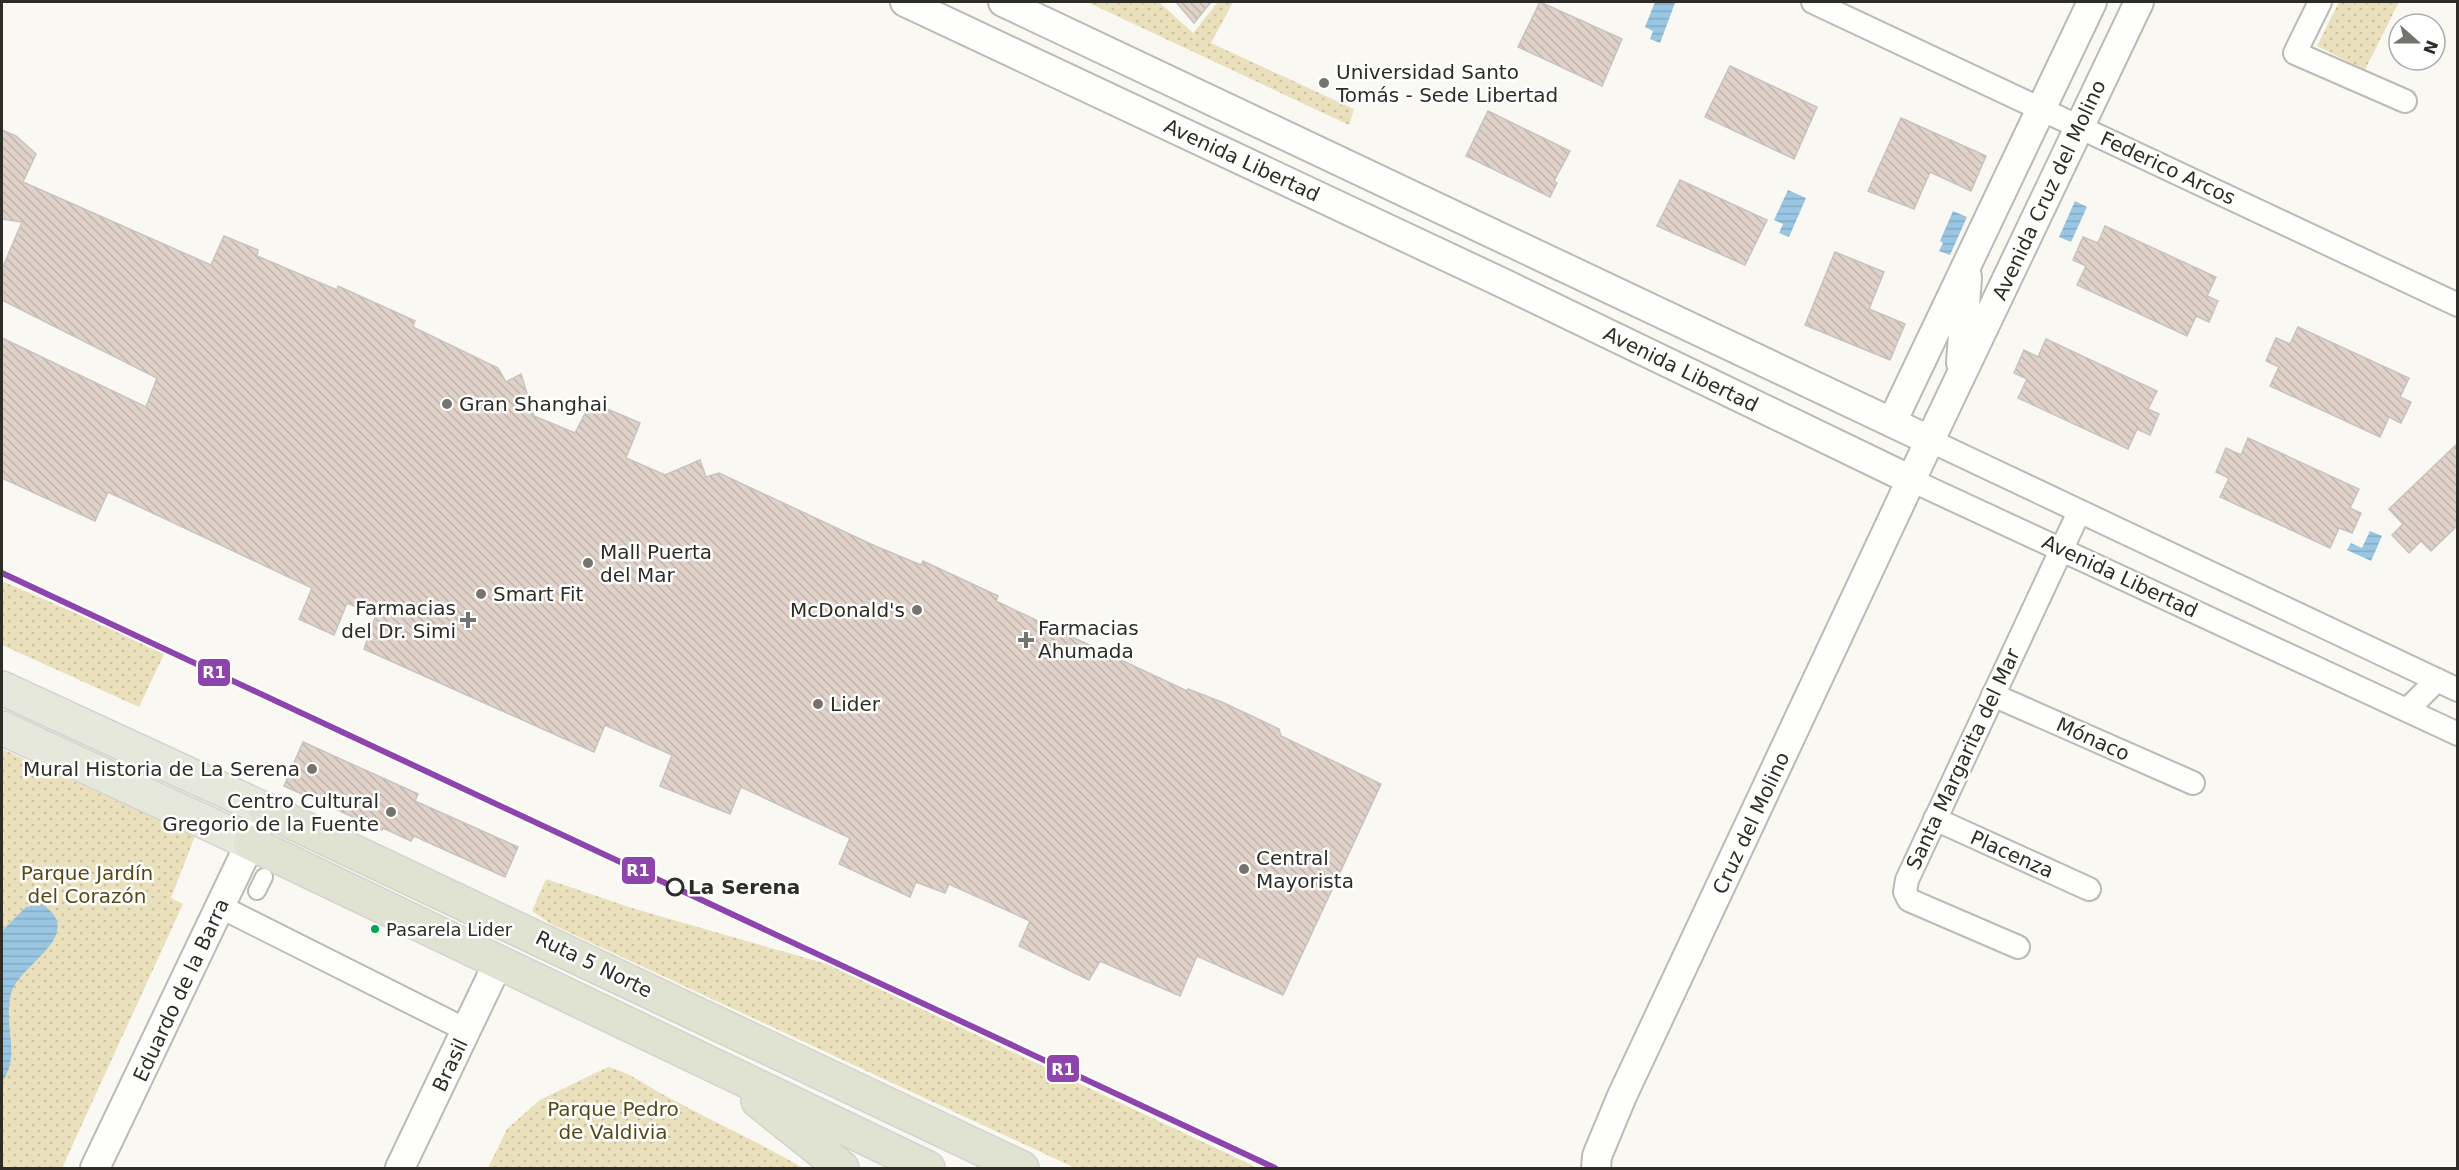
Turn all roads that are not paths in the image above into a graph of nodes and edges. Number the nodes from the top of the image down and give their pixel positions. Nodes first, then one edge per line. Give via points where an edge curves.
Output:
1 (905, 2) edge
2 (1003, 2) edge
3 (1813, 2) edge
4 (2092, 2) edge
5 (2139, 2) edge
6 (2320, 2) edge
7 (2405, 101) dead end
8 (2041, 108) junction
9 (2079, 126) junction
10 (1972, 252) junction
11 (2457, 305) edge
12 (1959, 380) junction
13 (1892, 422) junction
14 (1930, 441) junction
15 (1911, 480) junction
16 (2079, 512) junction
17 (2061, 548) junction
18 (2437, 680) junction
19 (2, 688) edge
20 (2457, 690) edge
21 (1993, 695) junction
22 (2407, 710) junction
23 (2, 728) edge
24 (2457, 734) edge
25 (2193, 783) dead end
26 (266, 810) junction
27 (1935, 819) junction
28 (250, 843) junction
29 (2089, 889) dead end
30 (221, 907) junction
31 (2018, 947) dead end
32 (499, 962) junction
33 (466, 1030) junction
34 (722, 1070) junction
35 (95, 1168) edge
36 (400, 1168) edge
37 (842, 1168) edge
38 (928, 1168) edge
39 (1022, 1168) edge
40 (1596, 1168) edge

1 - 15 street, Avenida Libertad via 1508,285
2 - 13 street, Avenida Libertad
3 - 8 street, Federico Arcos
4 - 8 street, Avenida Cruz del Molino
5 - 9 street, Avenida Cruz del Molino
6 - 7 street via 2295,53
8 - 9 street, Federico Arcos
8 - 10 street, Avenida Cruz del Molino
9 - 11 street, Federico Arcos
9 - 12 street, Avenida Cruz del Molino
10 - 12 street, Avenida Cruz del Molino via 1965,290
10 - 13 street, Avenida Cruz del Molino
12 - 14 street, Avenida Cruz del Molino
13 - 14 street, Avenida Libertad
14 - 15 street, Avenida Cruz del Molino
14 - 16 street, Avenida Libertad
15 - 17 street, Avenida Libertad
15 - 40 street, Cruz del Molino via 1622,1096 1597,1156
16 - 17 street, Santa Margarita del Mar
16 - 18 street, Avenida Libertad
17 - 21 street, Santa Margarita del Mar
17 - 22 street, Avenida Libertad
18 - 20 street, Avenida Libertad
18 - 22 street
19 - 26 highway, Ruta 5 Norte
21 - 25 street, Mónaco
21 - 27 street, Santa Margarita del Mar
22 - 24 street, Avenida Libertad
23 - 28 highway, Ruta 5 Norte
26 - 28 street, Eduardo de la Barra
26 - 39 highway, Ruta 5 Norte
27 - 29 street, Placenza
27 - 31 street, Santa Margarita del Mar via 1907,880 1905,892 1909,900
28 - 30 street, Eduardo de la Barra
28 - 32 highway, Ruta 5 Norte
30 - 33 street
30 - 35 street, Eduardo de la Barra
32 - 33 street, Brasil
32 - 34 highway, Ruta 5 Norte
33 - 36 street, Brasil
34 - 37 highway
34 - 38 highway, Ruta 5 Norte

